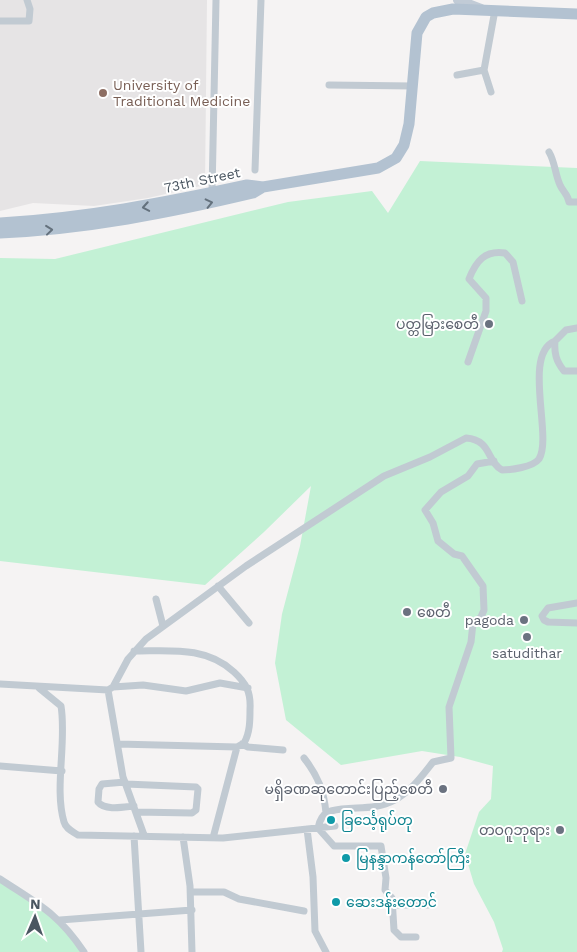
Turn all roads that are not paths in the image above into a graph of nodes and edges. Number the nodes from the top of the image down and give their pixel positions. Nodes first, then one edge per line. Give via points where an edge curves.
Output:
1 (27, 0) edge
2 (216, 0) edge
3 (260, 0) edge
4 (458, 0) edge
5 (481, 9) junction
6 (495, 10) junction
7 (577, 14) edge
8 (0, 22) edge
9 (484, 70) junction
10 (457, 75) dead end
11 (329, 85) dead end
12 (413, 86) junction
13 (491, 92) dead end
14 (549, 152) dead end
15 (255, 170) dead end
16 (263, 187) junction
17 (212, 193) junction
18 (577, 202) edge
19 (0, 223) edge
20 (0, 233) edge
21 (522, 300) dead end
22 (577, 328) edge
23 (555, 341) junction
24 (468, 362) dead end
25 (577, 371) edge
26 (494, 461) junction
27 (218, 586) junction
28 (156, 599) dead end
29 (577, 603) edge
30 (249, 623) dead end
31 (577, 623) edge
32 (163, 626) junction
33 (134, 651) junction
34 (0, 684) edge
35 (39, 688) junction
36 (248, 688) junction
37 (111, 689) junction
38 (118, 744) junction
39 (240, 746) junction
40 (283, 750) dead end
41 (304, 758) dead end
42 (0, 766) edge
43 (62, 771) junction
44 (126, 783) junction
45 (135, 809) junction
46 (326, 813) junction
47 (335, 826) dead end
48 (318, 828) junction
49 (307, 829) junction
50 (134, 836) junction
51 (144, 836) junction
52 (182, 837) junction
53 (213, 838) junction
54 (0, 879) edge
55 (191, 892) junction
56 (392, 905) junction
57 (428, 905) dead end
58 (192, 910) junction
59 (304, 911) dead end
60 (140, 914) junction
61 (60, 920) junction
62 (416, 937) dead end
63 (84, 952) edge
64 (141, 952) edge
65 (192, 952) edge
66 (326, 952) edge

1 - 8 street via 29,21
2 - 17 street
3 - 15 street
4 - 5 street
5 - 6 main road
5 - 12 main road via 442,10 426,17 415,40
6 - 7 main road
6 - 9 street
9 - 10 street
9 - 13 street
11 - 12 street
12 - 16 main road via 410,124 404,144 388,164
14 - 18 street via 561,188 568,194 570,202
16 - 17 main road, 73th Street via 247,185
20 -> 16 main road, 73th Street via 86,226 158,214 253,193
17 -> 19 main road, 73th Street via 95,215
21 - 24 street via 513,262 506,253 496,252 480,258 469,279 486,298 486,311
22 - 23 street via 566,330
23 - 25 street via 556,359 561,368 567,372
23 - 26 street via 545,349 540,368 541,446 538,460 530,465 504,470
26 - 27 street via 481,442 469,438 459,440 372,484
26 - 46 street via 476,464 468,476 441,492 425,510 438,541 454,554 462,556 483,586 484,610 473,623 470,642 448,707 451,758 433,762 414,787 386,804
27 - 30 street
27 - 32 street
28 - 32 street
29 - 31 street via 548,608 542,616 548,622
32 - 33 street
33 - 36 street via 187,651 211,656 224,663
33 - 37 street
34 - 35 street
35 - 37 street
35 - 43 street via 61,706
36 - 37 street via 220,683 186,691 143,685
36 - 39 street via 251,700 249,730
37 - 38 street
38 - 39 street
38 - 44 street
39 - 40 street
39 - 53 street
41 - 46 street via 319,780
42 - 43 street
43 - 50 street via 64,823 68,830 78,835
44 - 45 street
44 - 45 street via 102,784 98,802 103,806
44 - 45 street via 198,790 196,810 192,812
45 - 51 street
46 - 48 street
47 - 48 street
48 - 49 street
48 - 56 street via 334,846 381,846 385,890 392,898
49 - 53 street
49 - 66 street via 315,931
50 - 51 street
50 - 60 street
51 - 52 street
52 - 53 street
52 - 55 street
54 - 61 street
55 - 58 street
55 - 59 street via 224,892 240,899
56 - 57 street
56 - 62 street via 394,930 401,937
58 - 60 street
58 - 65 street
60 - 61 street
60 - 64 street
61 - 63 street

